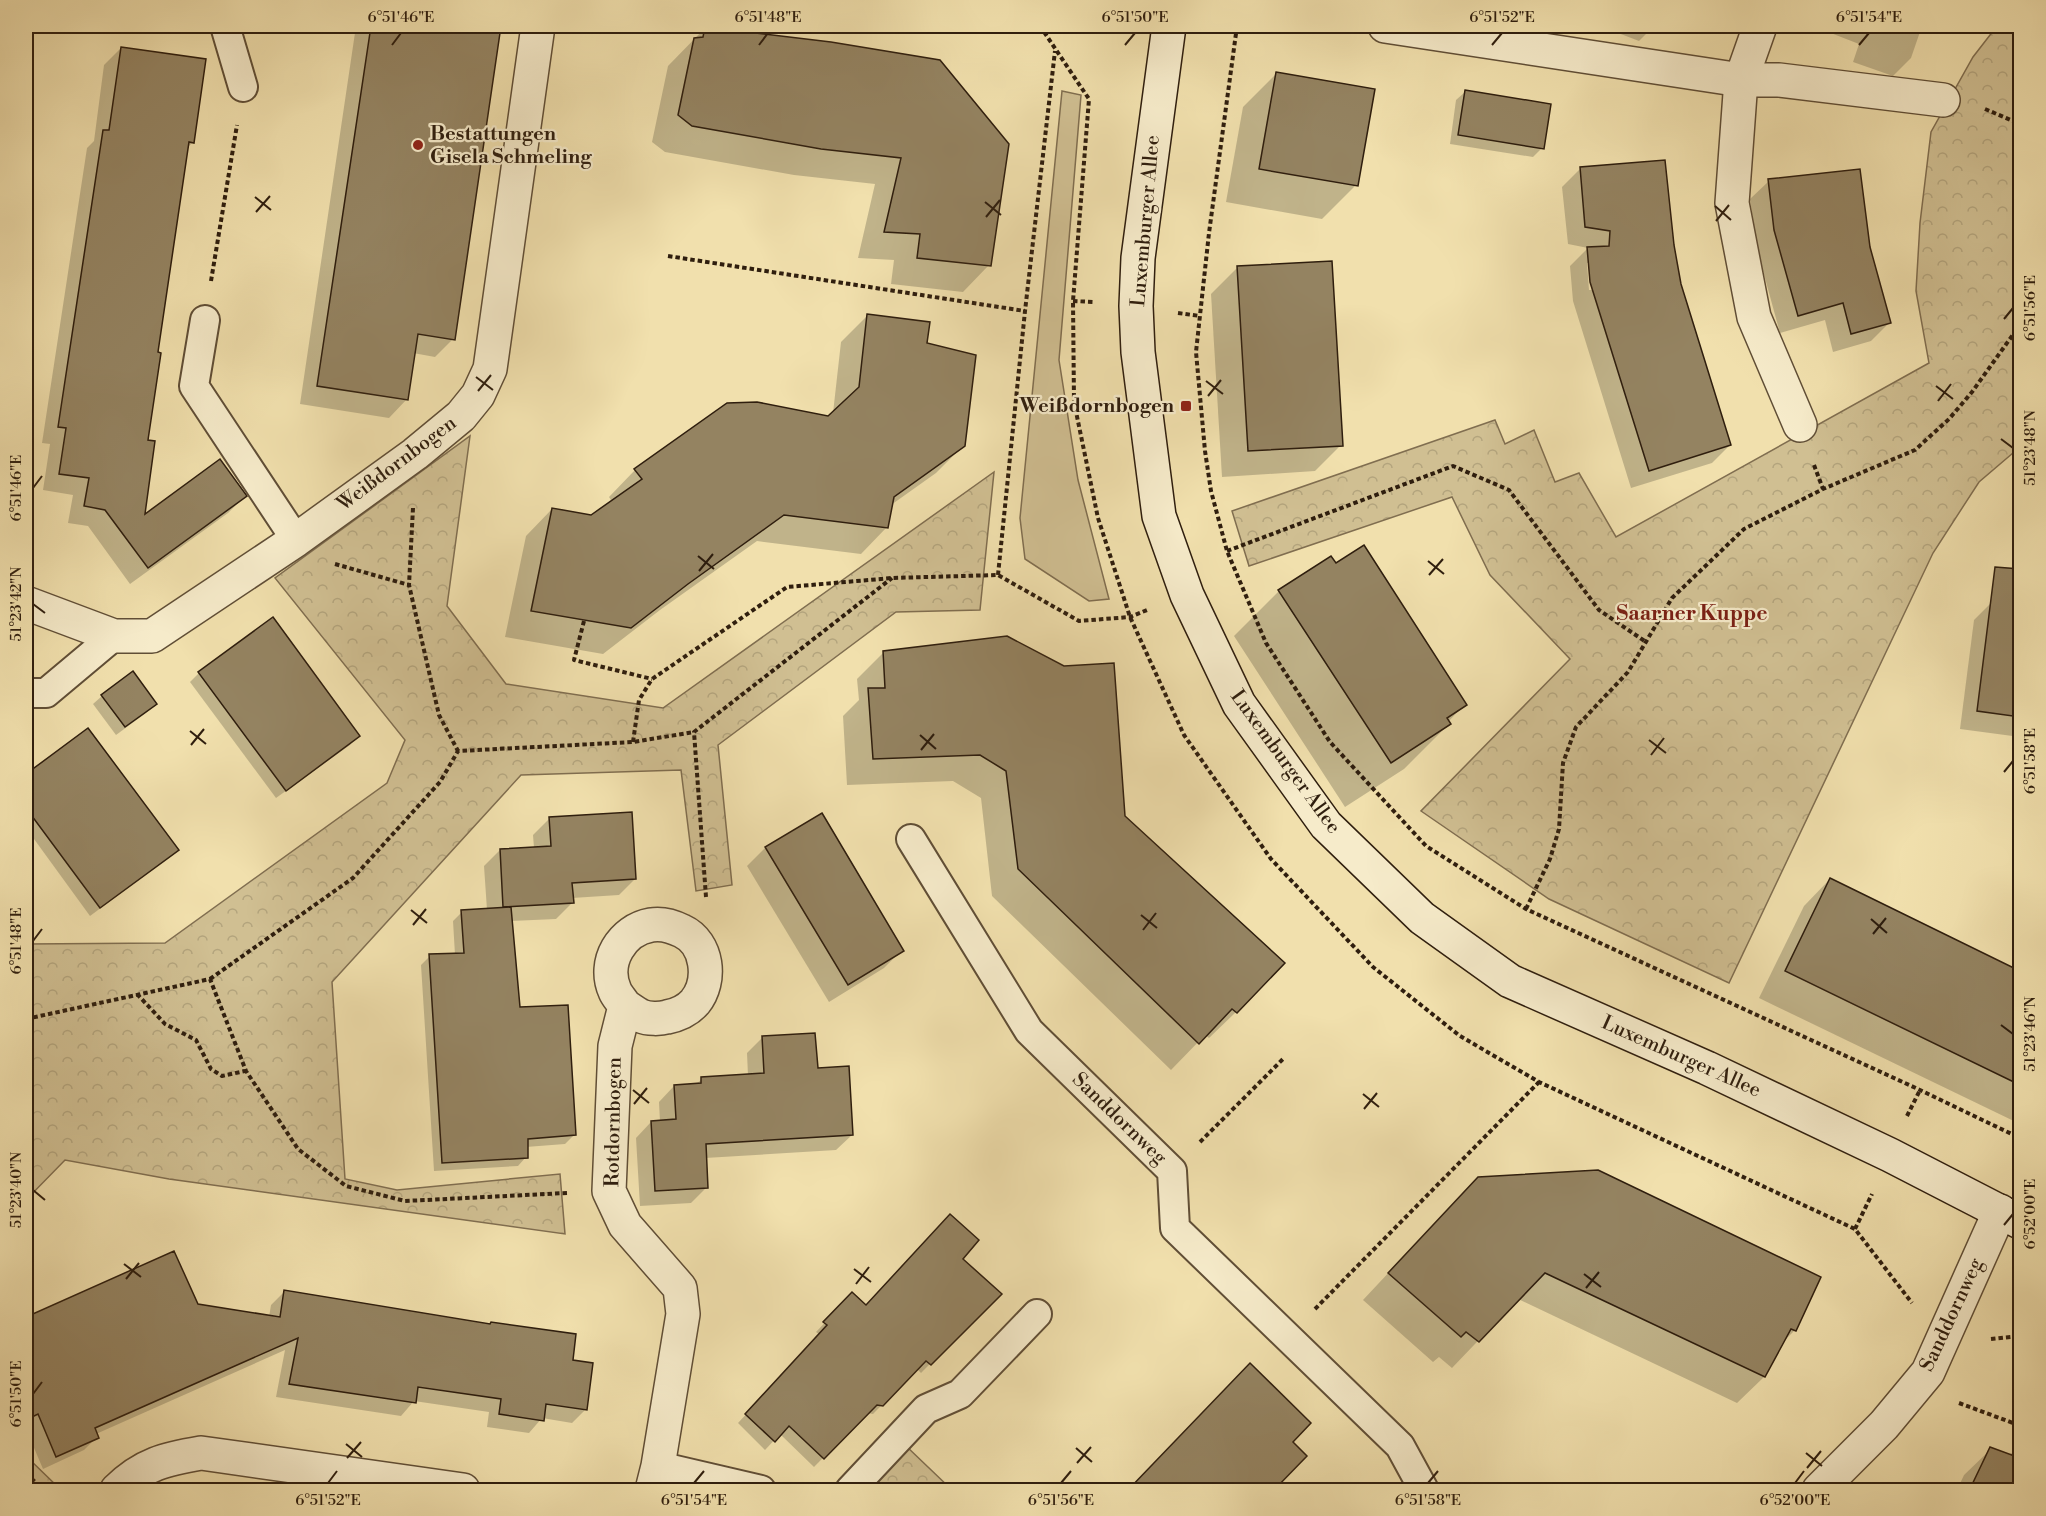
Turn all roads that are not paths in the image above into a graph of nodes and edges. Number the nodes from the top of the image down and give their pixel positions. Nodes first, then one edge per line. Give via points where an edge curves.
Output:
1 (225, 26) edge
2 (538, 26) edge
3 (1169, 26) edge
4 (1385, 26) edge
5 (1760, 26) edge
6 (1740, 80) junction
7 (243, 87) road end
8 (1943, 100) dead end
9 (205, 320) road end
10 (1800, 425) dead end
11 (296, 540) junction
12 (26, 603) edge
13 (114, 636) junction
14 (26, 693) edge
15 (911, 839) dead end
16 (626, 1006) junction
17 (2010, 1216) edge
18 (1036, 1314) dead end
19 (655, 1478) edge
20 (117, 1491) edge
21 (463, 1491) edge
22 (761, 1491) edge
23 (850, 1491) edge
24 (1424, 1491) edge
25 (1819, 1491) edge

1 - 7 lane
2 - 11 street, Weißdornbogen via 490,369 478,395 461,416 415,454
3 - 17 street, Luxemburger Allee via 1138,258 1137,352 1159,516 1187,594 1239,704 1326,825 1422,918 1510,981 1707,1068
4 - 6 street
5 - 6 street
6 - 8 street via 1779,80
6 - 10 street via 1732,203 1755,317
9 - 11 lane via 195,386
11 - 13 street, Weißdornbogen via 152,636
12 - 13 street, Weißdornbogen
13 - 14 lane via 46,693
15 - 24 lane, Sanddornweg via 1029,1030 1172,1170 1175,1228 1400,1446
16 - 16 street via 642,1017 661,1019 679,1014 695,1002 704,986 706,966 700,948 687,933 671,925 653,924 636,929 622,940 610,973 615,991
16 - 19 street, Rotdornbogen via 615,1046 609,1191 625,1225 680,1288 683,1314
17 - 25 street, Sanddornweg via 1928,1372 1884,1425
18 - 23 lane via 960,1394 926,1409
19 - 22 lane, Rotdornbogen
20 - 21 street via 129,1478 162,1460 201,1453

